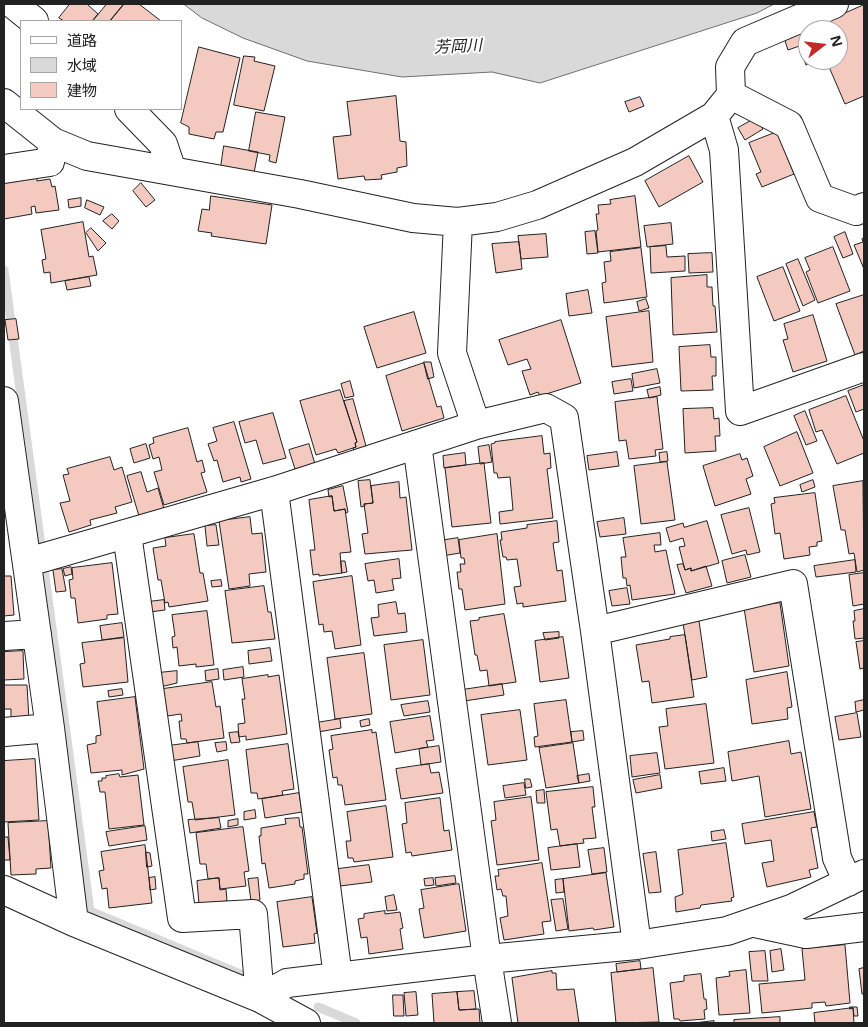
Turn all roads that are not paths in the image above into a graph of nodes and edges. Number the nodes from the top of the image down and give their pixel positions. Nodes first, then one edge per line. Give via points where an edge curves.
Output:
1 (13, 4) edge
2 (834, 4) edge
3 (33, 20) edge
4 (731, 95) junction
5 (4, 103) edge
6 (130, 110) edge
7 (714, 116) junction
8 (52, 142) junction
9 (4, 168) edge
10 (172, 171) junction
11 (864, 207) edge
12 (458, 222) junction
13 (864, 367) edge
14 (4, 401) edge
15 (476, 425) junction
16 (417, 444) junction
17 (274, 491) junction
18 (127, 534) junction
19 (38, 559) junction
20 (595, 631) junction
21 (38, 634) junction
22 (4, 636) edge
23 (50, 728) junction
24 (4, 732) edge
25 (856, 878) edge
26 (4, 890) edge
27 (74, 922) junction
28 (755, 922) junction
29 (864, 927) edge
30 (636, 945) junction
31 (487, 959) junction
32 (338, 977) junction
33 (260, 998) junction
34 (306, 1023) edge
35 (498, 1023) edge

1 - 3 street
2 - 4 street via 745,42 730,67
4 - 7 street
4 - 11 street via 789,126 820,198 856,211
5 - 8 street
6 - 10 street via 163,144
7 - 12 street via 635,162 537,205
7 - 13 street via 724,150 740,411
8 - 9 street via 50,162
8 - 10 street via 87,156
10 - 12 street via 413,218
12 - 15 street via 452,353
14 - 19 street
15 - 16 street
15 - 20 street via 546,408 564,418
16 - 17 street
16 - 31 street
17 - 18 street
17 - 32 street
18 - 19 street
18 - 33 street via 182,918 253,914
19 - 21 street
20 - 25 street via 793,584 838,858
20 - 30 street
21 - 22 street
21 - 23 street
23 - 24 street
23 - 27 street
25 - 28 street
26 - 27 street
27 - 33 street
28 - 29 street via 806,934
28 - 30 street via 727,932
30 - 31 street
31 - 32 street
31 - 35 street
32 - 33 street via 287,983
33 - 34 street

